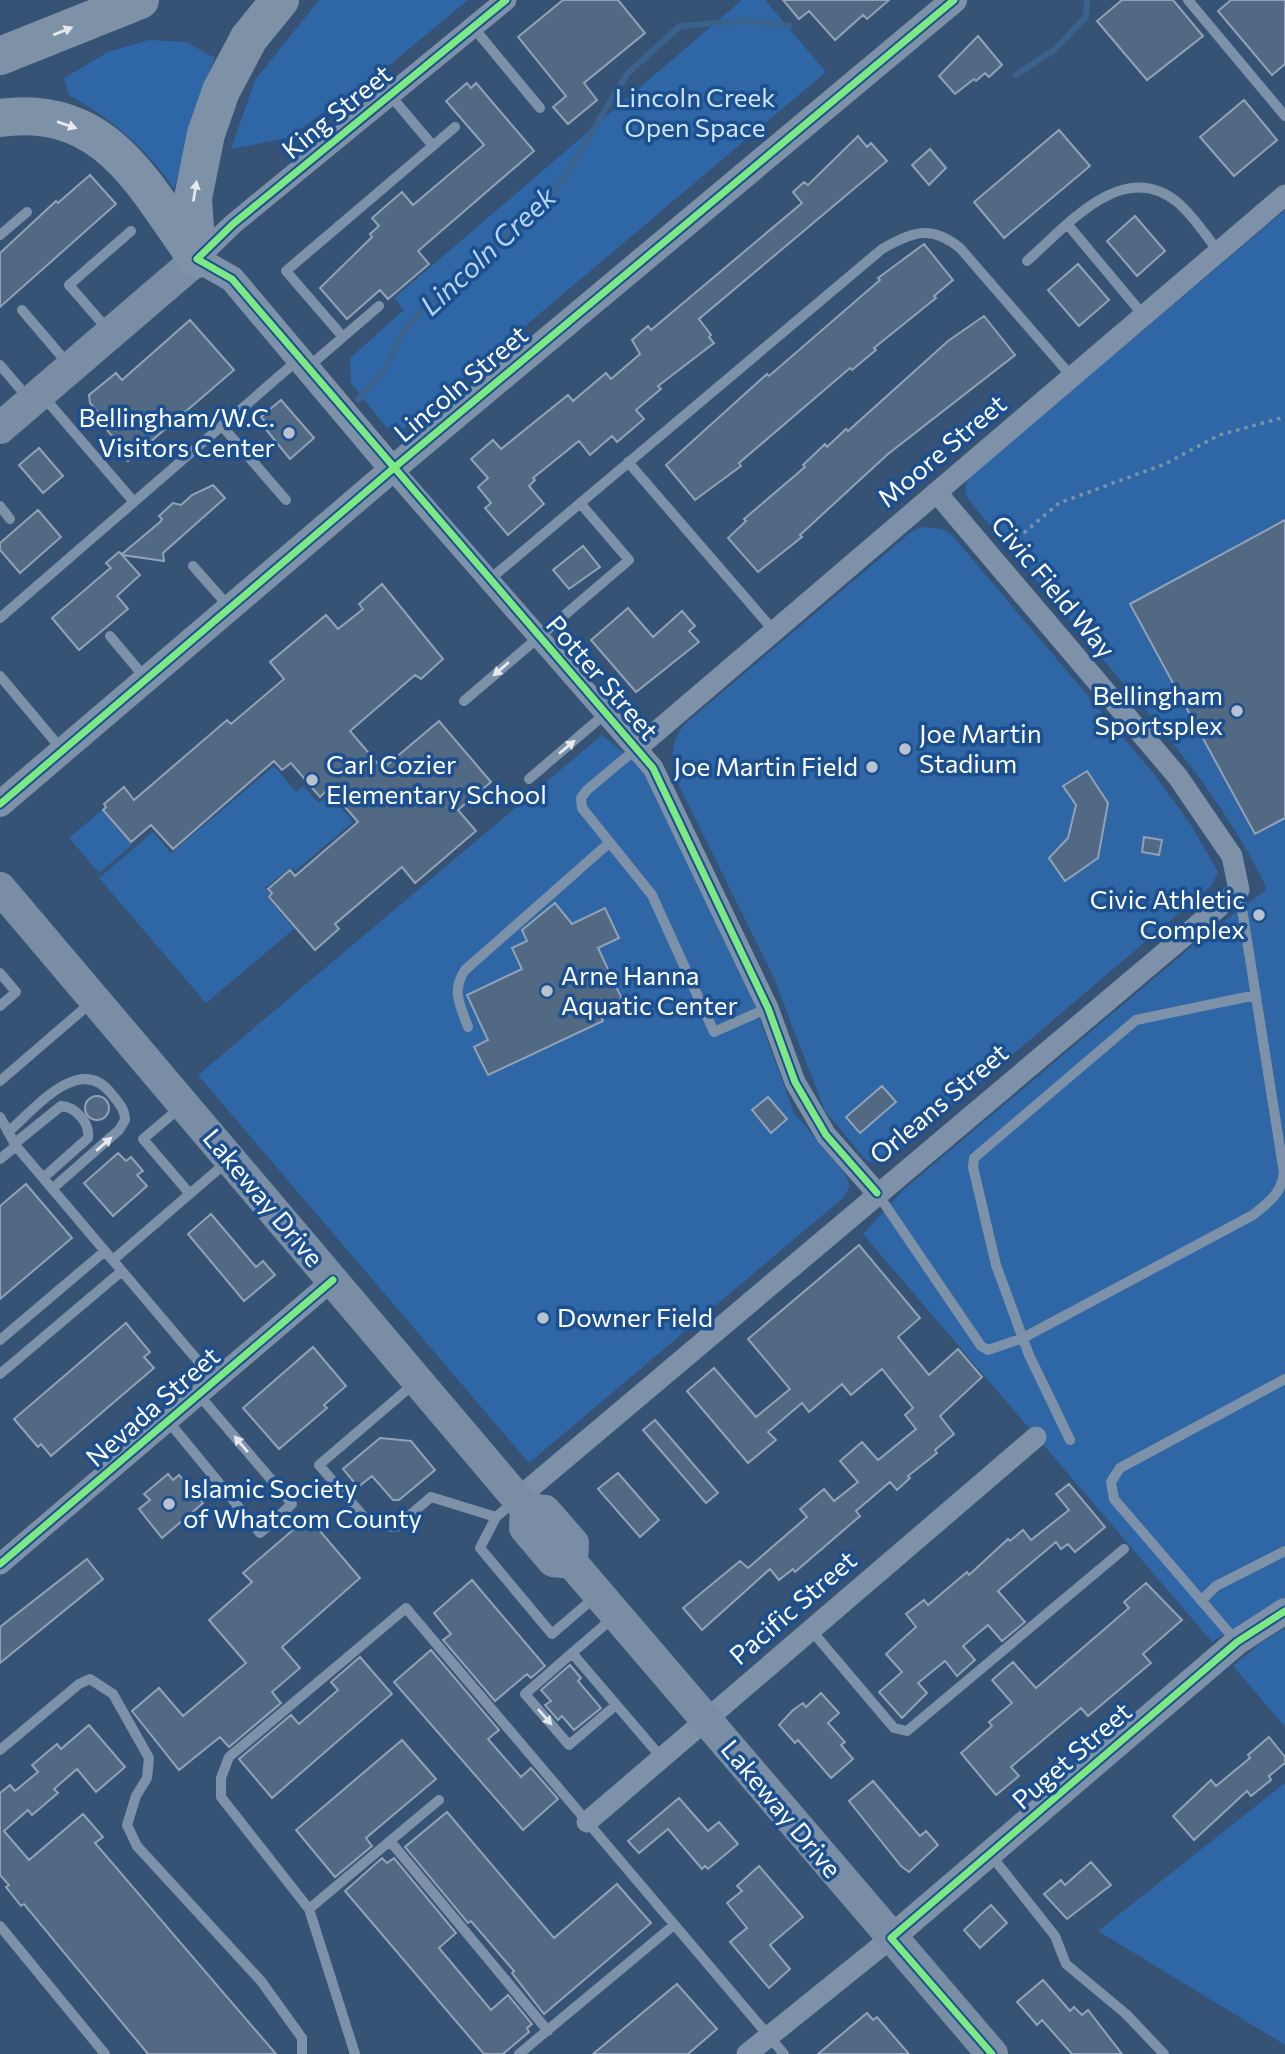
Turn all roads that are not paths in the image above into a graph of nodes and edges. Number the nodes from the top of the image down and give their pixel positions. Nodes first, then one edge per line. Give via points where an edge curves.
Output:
1 (139, 0) edge
2 (279, 0) edge
3 (506, 0) edge
4 (954, 0) edge
5 (1188, 0) edge
6 (473, 27) junction
7 (0, 56) edge
8 (390, 95) junction
9 (540, 108) dead end
10 (1285, 116) edge
11 (0, 118) edge
12 (455, 127) dead end
13 (433, 146) junction
14 (1285, 195) edge
15 (27, 212) dead end
16 (1068, 225) junction
17 (131, 231) dead end
18 (0, 235) edge
19 (1219, 252) junction
20 (197, 259) junction
21 (1027, 261) dead end
22 (379, 306) dead end
23 (22, 310) dead end
24 (1144, 316) junction
25 (110, 333) junction
26 (343, 337) junction
27 (303, 364) junction
28 (0, 365) edge
29 (71, 367) junction
30 (1072, 377) junction
31 (36, 398) junction
32 (222, 426) junction
33 (0, 428) edge
34 (628, 462) junction
35 (392, 469) junction
36 (937, 493) junction
37 (286, 500) dead end
38 (134, 502) junction
39 (580, 503) junction
40 (0, 506) edge
41 (10, 519) dead end
42 (193, 566) dead end
43 (489, 580) junction
44 (230, 608) junction
45 (0, 618) edge
46 (774, 631) junction
47 (110, 636) dead end
48 (538, 637) junction
49 (0, 676) edge
50 (146, 680) junction
51 (464, 701) dead end
52 (605, 714) junction
53 (636, 749) junction
54 (63, 751) junction
55 (529, 779) dead end
56 (0, 804) edge
57 (609, 843) junction
58 (0, 888) edge
59 (1239, 890) junction
60 (0, 973) edge
61 (1256, 995) junction
62 (94, 1000) junction
63 (0, 1006) edge
64 (768, 1008) junction
65 (468, 1027) dead end
66 (0, 1081) edge
67 (183, 1104) junction
68 (0, 1118) edge
69 (8, 1132) junction
70 (15, 1145) junction
71 (0, 1159) edge
72 (230, 1159) junction
73 (43, 1178) junction
74 (52, 1189) junction
75 (877, 1193) junction
76 (190, 1194) junction
77 (105, 1251) junction
78 (113, 1261) junction
79 (122, 1271) junction
80 (333, 1280) junction
81 (1023, 1338) junction
82 (0, 1340) edge
83 (0, 1374) edge
84 (1285, 1379) edge
85 (215, 1381) junction
86 (418, 1381) junction
87 (199, 1395) junction
88 (169, 1422) junction
89 (1036, 1437) dead end
90 (1070, 1440) dead end
91 (513, 1508) junction
92 (1124, 1549) dead end
93 (1285, 1551) edge
94 (0, 1564) edge
95 (1202, 1600) junction
96 (608, 1604) junction
97 (1285, 1611) edge
98 (811, 1630) junction
99 (1237, 1642) junction
100 (572, 1653) junction
101 (616, 1705) junction
102 (706, 1719) junction
103 (0, 1750) edge
104 (661, 1757) junction
105 (439, 1800) dead end
106 (587, 1822) junction
107 (390, 1841) junction
108 (990, 1854) junction
109 (309, 1909) junction
110 (674, 1925) junction
111 (0, 1926) edge
112 (891, 1938) junction
113 (548, 2031) junction
114 (769, 2036) junction
115 (105, 2054) edge
116 (302, 2054) edge
117 (355, 2054) edge
118 (519, 2054) edge
119 (747, 2054) edge
120 (784, 2054) edge
121 (992, 2054) edge
122 (1164, 2054) edge

7 -> 1 highway
20 -> 2 highway via 193,198 206,134 226,80 249,38
3 - 6 street, King Street
4 - 35 street, Lincoln Street
5 - 10 lane
6 - 8 street, King Street
6 - 9 lane
8 - 13 lane
8 - 20 street, King Street
11 -> 20 highway via 25,114 68,123 108,145 146,183
12 - 13 lane
13 - 26 lane via 286,271
14 - 19 street, Moore Street
15 - 18 lane
16 - 19 lane via 1113,191 1129,186 1175,200
16 - 21 lane
16 - 24 lane
17 - 25 lane via 69,285
19 - 24 street, Moore Street
20 - 25 main road, King Street
20 - 27 street, Potter Street via 232,279
22 - 26 lane
23 - 29 lane
24 - 30 street, Moore Street
25 - 29 main road, King Street
26 - 27 lane
27 - 32 lane
27 - 35 street, Potter Street
28 - 31 lane
29 - 31 main road, King Street
30 - 34 lane via 960,248 945,235 923,232 882,249
30 - 36 street, Moore Street
31 - 33 main road, King Street
31 - 38 lane
32 - 37 lane
32 - 38 lane
34 - 39 lane
34 - 46 lane
35 - 43 street, Potter Street
35 - 44 street, Lincoln Street
36 - 46 street, Moore Street
36 - 59 street, Civic Field Way via 1178,777 1232,856
38 - 45 lane
39 - 43 lane
39 - 48 lane via 629,560
40 - 41 lane
42 - 44 lane
43 - 48 street, Potter Street
44 - 50 street, Lincoln Street
46 - 53 street, Moore Street
47 - 50 lane
48 -> 51 lane
48 - 52 street, Potter Street
49 - 54 lane
50 - 54 street, Lincoln Street
52 - 53 street, Potter Street
55 -> 52 lane
53 - 57 lane via 581,798 586,816
53 - 64 street, Potter Street via 653,768
54 - 56 street, Lincoln Street
57 - 64 lane via 652,895 713,1032
57 - 65 lane via 465,970 456,994
58 - 62 main road, Lakeway Drive
59 - 61 lane
59 - 75 street, Orleans Street
60 - 63 lane via 16,992
61 - 81 lane via 1284,1173 1282,1188 1252,1215
61 - 81 lane via 1136,1020 974,1158 996,1265
62 - 66 lane
62 - 67 main road, Lakeway Drive
64 - 75 street, Potter Street via 795,1082 826,1135
67 - 72 main road, Lakeway Drive
67 - 76 lane via 143,1139
68 - 69 lane
69 - 70 lane
74 -> 69 lane via 120,1130 125,1120 123,1107 102,1083 82,1078 59,1088
70 - 71 lane
70 - 73 lane
70 - 73 lane via 61,1106 73,1109 86,1124 88,1138
72 - 76 lane
72 - 80 main road, Lakeway Drive
73 - 74 lane
74 - 77 lane
75 - 81 lane via 981,1346 995,1349
75 - 91 street, Orleans Street
76 - 78 lane
77 - 78 lane
77 - 82 lane
78 - 79 lane
79 - 83 lane
79 - 85 lane
80 - 85 street, Nevada Street
80 - 86 main road, Lakeway Drive
81 - 90 lane
84 - 95 lane via 1120,1468 1111,1482 1114,1499
85 - 87 street, Nevada Street
86 - 91 main road, Lakeway Drive
86 - 91 lane via 319,1465 371,1525 396,1527 431,1497
87 - 88 street, Nevada Street
88 -> 87 lane via 260,1532 292,1504
88 - 94 street, Nevada Street
89 - 98 street, Pacific Street
91 - 96 main road, Lakeway Drive via 545,1511 573,1543 572,1563
91 - 96 lane via 480,1548 552,1634
92 - 98 lane via 907,1731 894,1728
93 - 95 lane via 1216,1586
95 - 99 lane
96 - 100 lane
96 - 102 main road, Lakeway Drive
97 - 99 street, Puget Street
98 - 102 street, Pacific Street
99 - 108 street, Puget Street
100 - 101 lane
100 -> 101 lane via 525,1694 569,1745
101 - 104 lane
102 - 104 street, Pacific Street
102 - 112 main road, Lakeway Drive
103 - 116 lane via 79,1684 90,1679 114,1694 149,1758 148,1778 136,1796 127,1825 137,1846 261,1981 302,2038
104 - 106 street, Pacific Street
105 - 107 lane
106 - 109 lane via 406,1608 229,1757 221,1778 221,1797
106 - 110 lane
107 - 109 lane
107 - 113 lane
108 - 112 street, Puget Street
108 - 122 lane via 1055,1936 1066,1964 1126,2014
109 - 117 lane
110 - 113 lane
110 - 114 lane
111 - 115 lane
112 - 114 street, Puget Street
112 - 121 main road, Lakeway Drive
113 - 118 lane
114 - 119 street, Puget Street
114 - 120 lane

